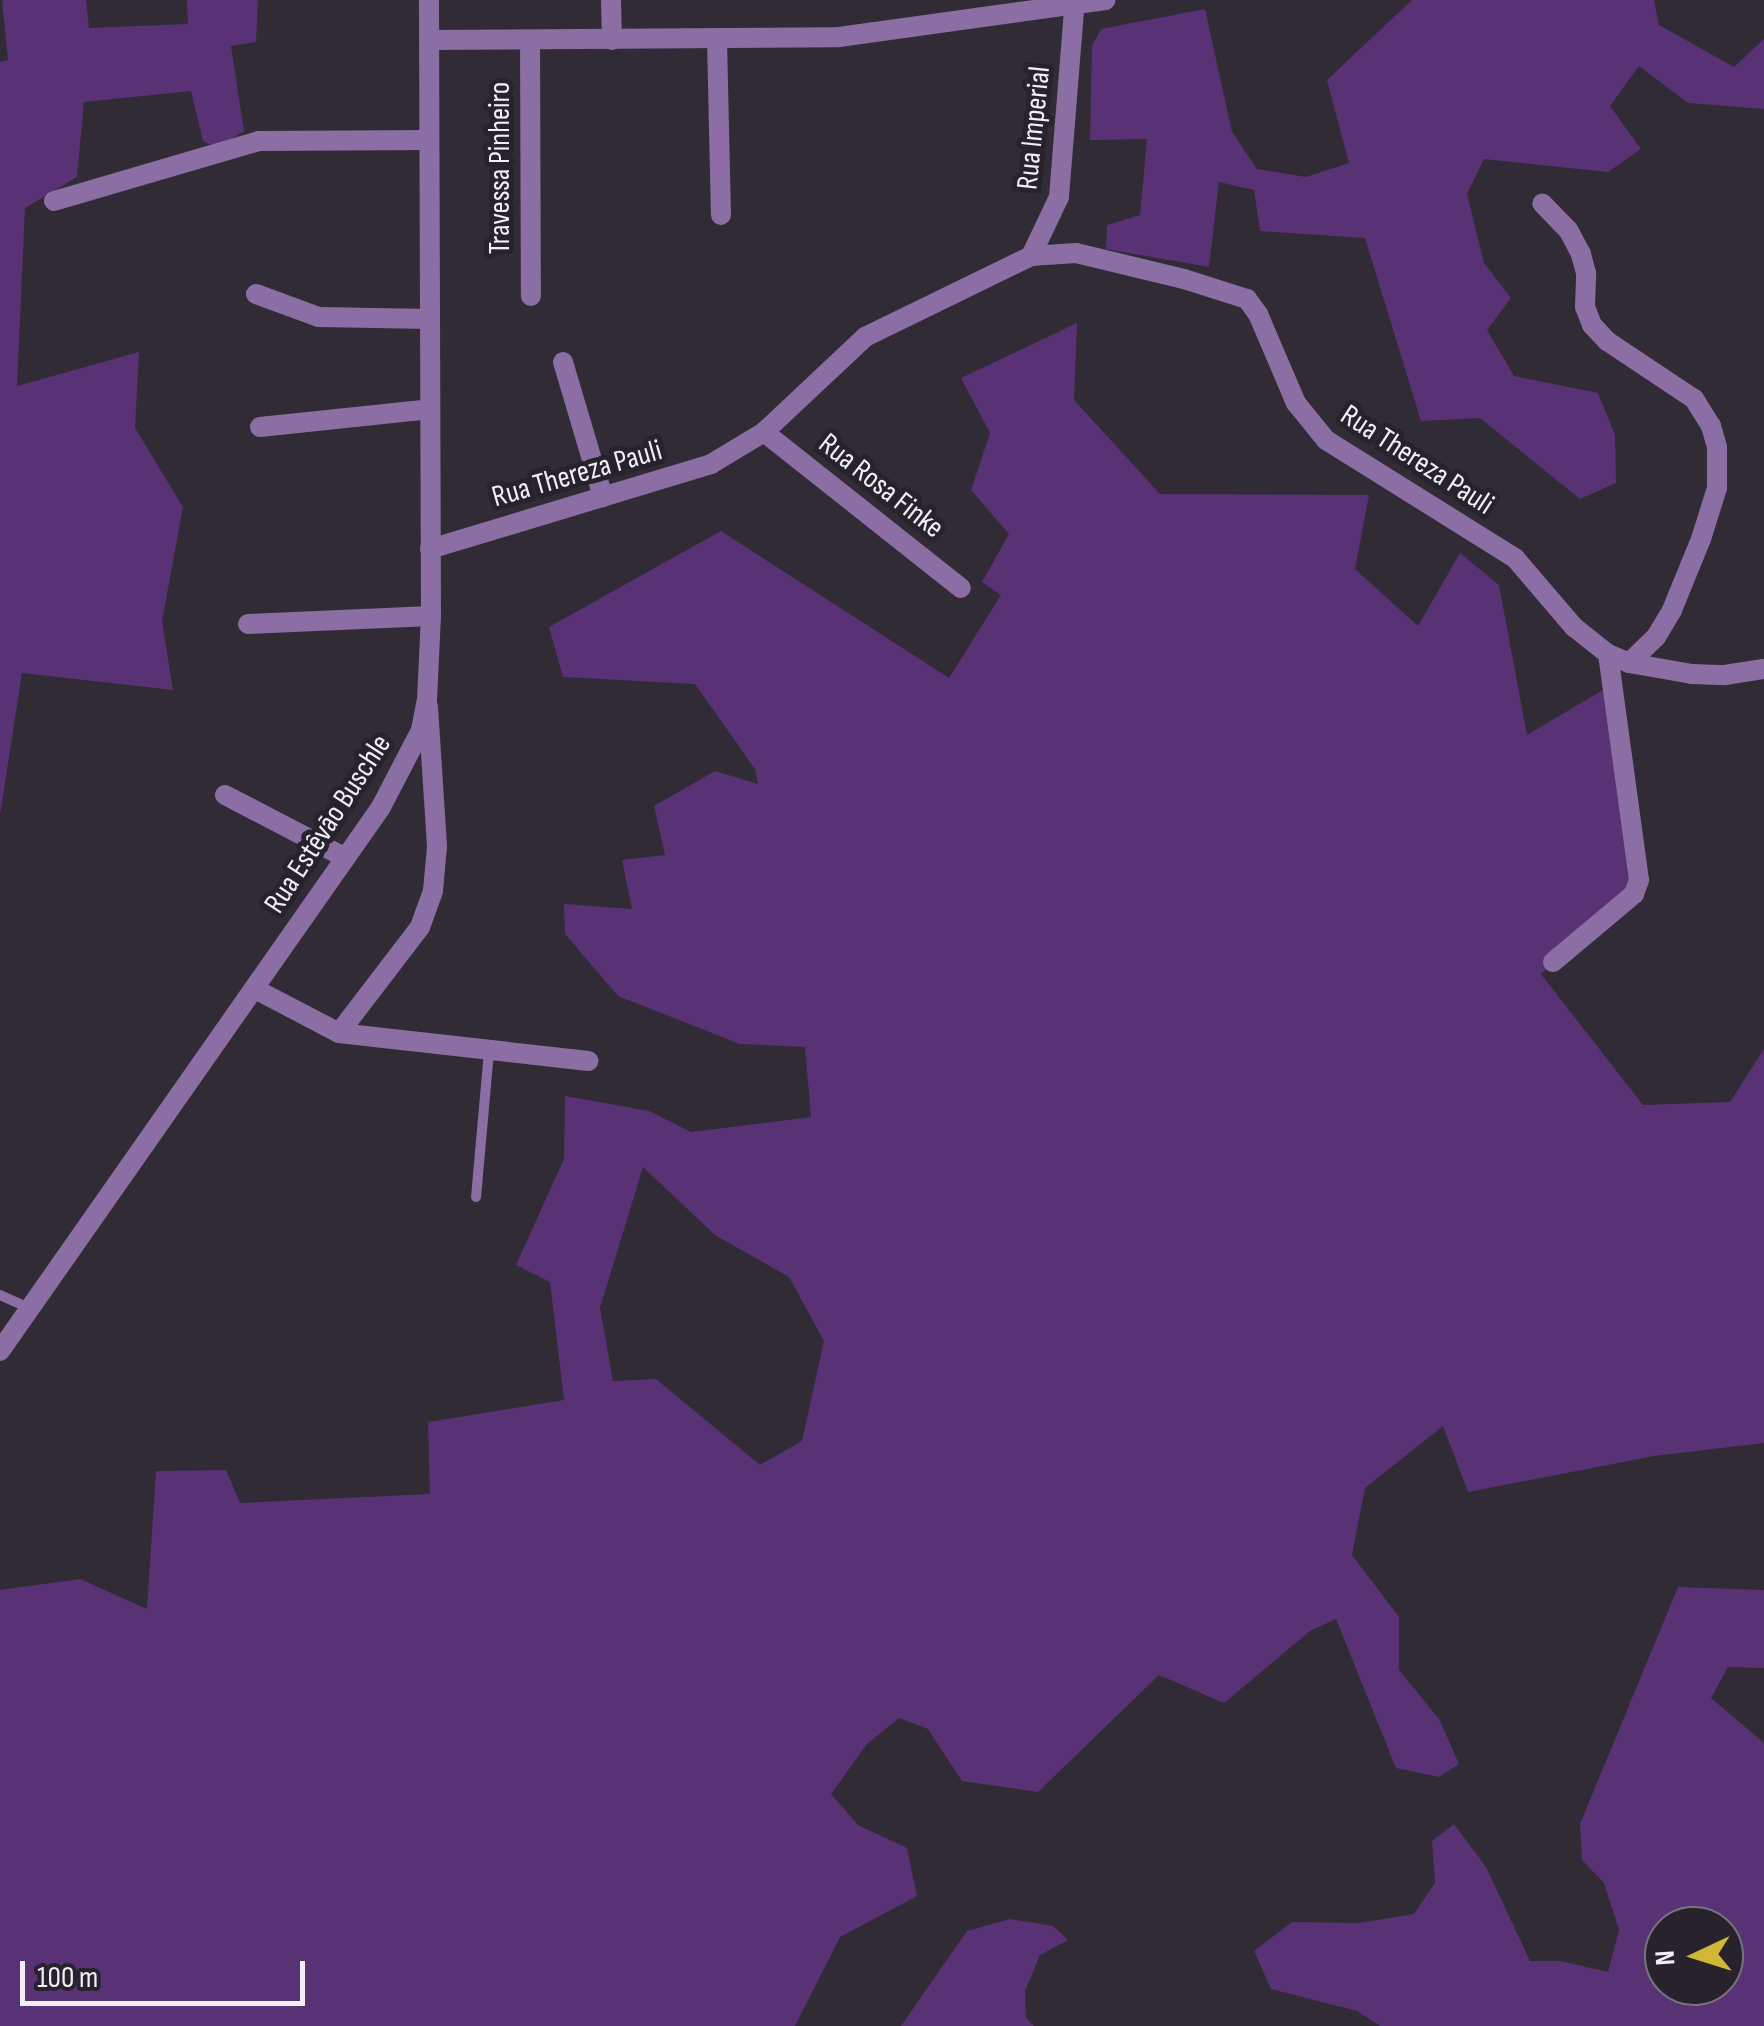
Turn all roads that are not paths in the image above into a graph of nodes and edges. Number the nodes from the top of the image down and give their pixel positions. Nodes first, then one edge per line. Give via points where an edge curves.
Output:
1 (428, 0) edge
2 (611, 0) edge
3 (1105, 0) edge
4 (1075, 3) edge
5 (429, 40) junction
6 (530, 40) junction
7 (612, 40) junction
8 (717, 40) junction
9 (429, 140) junction
10 (54, 201) dead end
11 (1542, 203) dead end
12 (721, 215) dead end
13 (1031, 256) junction
14 (256, 294) dead end
15 (531, 296) dead end
16 (430, 319) junction
17 (562, 362) dead end
18 (430, 409) junction
19 (260, 428) dead end
20 (764, 432) junction
21 (602, 497) junction
22 (430, 549) junction
23 (961, 588) dead end
24 (431, 616) junction
25 (248, 624) dead end
26 (1608, 654) junction
27 (1629, 663) junction
28 (1764, 669) edge
29 (428, 700) junction
30 (225, 795) dead end
31 (346, 858) junction
32 (1553, 962) dead end
33 (255, 989) junction
34 (338, 1034) junction
35 (489, 1050) junction
36 (588, 1061) dead end
37 (476, 1197) dead end
38 (0, 1295) edge
39 (30, 1309) junction
40 (0, 1351) edge

1 - 5 street, Rua Estêvão Buschle
2 - 7 street
3 - 4 street
4 - 8 street via 839,37
4 - 13 street, Rua Imperial via 1058,196
5 - 6 street
5 - 9 street, Rua Estêvão Buschle
6 - 7 street
6 - 15 street, Travessa Pinheiro
7 - 8 street
8 - 12 street
9 - 10 street via 259,141
9 - 16 street, Rua Estêvão Buschle
11 - 27 street via 1581,254 1592,326 1694,399 1716,447 1717,488 1702,540 1656,637
13 - 20 street, Rua Thereza Pauli via 865,337
13 - 26 street, Rua Thereza Pauli via 1096,257 1247,300 1315,429 1515,558 1574,627
14 - 16 street via 318,317
16 - 18 street, Rua Estêvão Buschle
17 - 21 street
18 - 19 street
18 - 22 street, Rua Estêvão Buschle
20 - 21 street, Rua Thereza Pauli via 695,470
20 - 23 street, Rua Rosa Finke
21 - 22 street, Rua Thereza Pauli
22 - 24 street, Rua Estêvão Buschle
24 - 25 street
24 - 29 street, Rua Estêvão Buschle
26 - 27 street, Rua Thereza Pauli
26 - 32 street via 1639,880 1634,894
27 - 28 street, Rua Thereza Pauli via 1708,674
29 - 31 street, Rua Estêvão Buschle via 409,760
29 - 34 street via 438,819 430,904 412,939
30 - 31 street
31 - 33 street, Rua Estêvão Buschle
33 - 34 street
33 - 39 street, Rua Estêvão Buschle
34 - 35 street
35 - 36 street
35 - 37 lane
38 - 39 lane
39 - 40 street, Rua Estêvão Buschle

